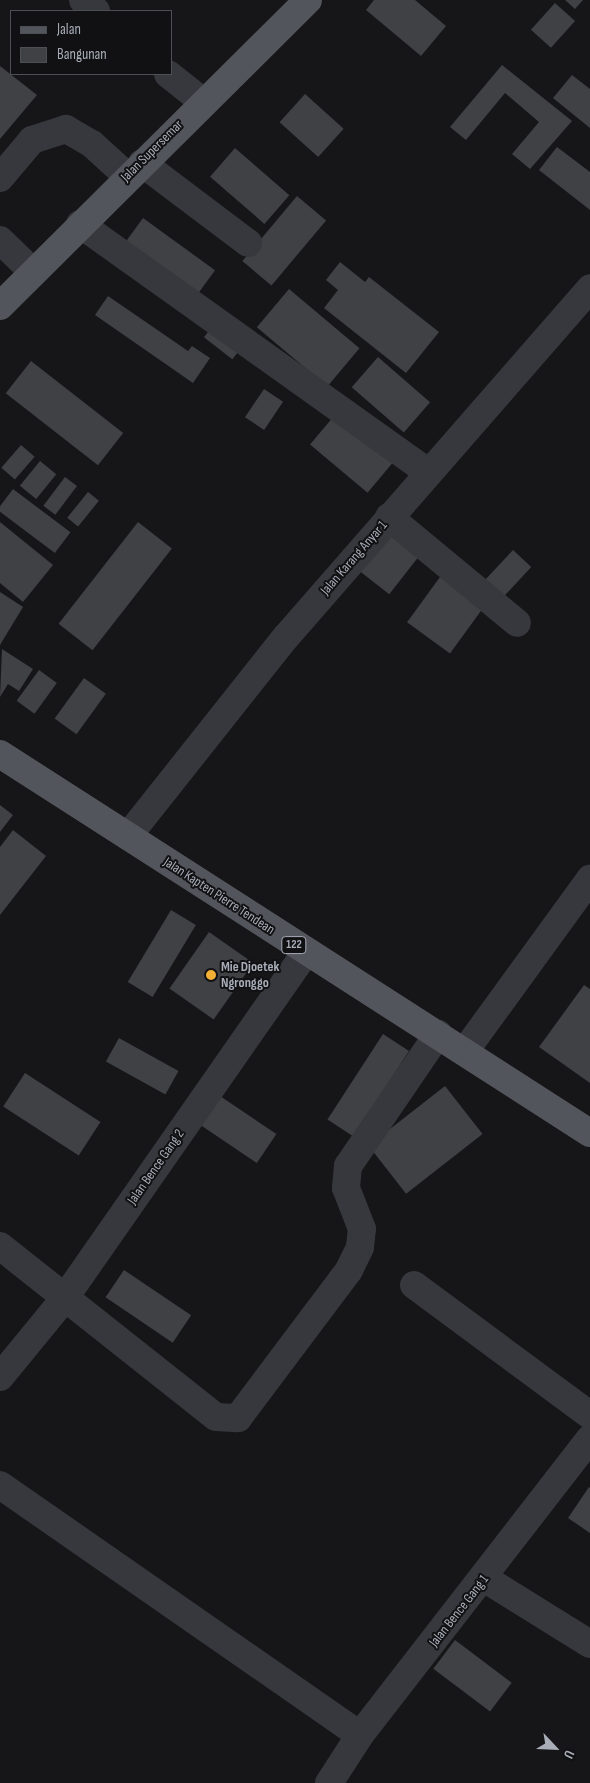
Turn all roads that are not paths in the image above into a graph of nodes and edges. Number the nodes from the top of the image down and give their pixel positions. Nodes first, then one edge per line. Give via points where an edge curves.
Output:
1 (83, 0) edge
2 (308, 0) edge
3 (95, 10) edge
4 (169, 75) edge
5 (202, 101) junction
6 (134, 170) junction
7 (0, 178) edge
8 (80, 224) junction
9 (0, 240) edge
10 (248, 243) dead end
11 (34, 272) junction
12 (590, 288) edge
13 (0, 306) edge
14 (428, 472) junction
15 (389, 517) junction
16 (516, 623) dead end
17 (0, 754) edge
18 (128, 836) junction
19 (590, 879) edge
20 (306, 952) junction
21 (438, 1034) junction
22 (465, 1051) junction
23 (590, 1133) edge
24 (0, 1246) edge
25 (414, 1285) dead end
26 (64, 1299) junction
27 (0, 1377) edge
28 (590, 1415) edge
29 (590, 1439) edge
30 (0, 1485) edge
31 (484, 1578) junction
32 (590, 1644) edge
33 (360, 1736) junction
34 (329, 1783) edge

1 - 3 street
2 - 5 main road, Jalan Supersemar
4 - 5 street
5 - 6 main road, Jalan Supersemar
6 - 7 street via 66,128 32,140
6 - 8 main road, Jalan Supersemar
6 - 10 street
8 - 11 main road, Jalan Supersemar
8 - 14 street
9 - 11 street
11 - 13 main road, Jalan Supersemar
12 - 14 street, Jalan Karang Anyar 1
14 - 15 street, Jalan Karang Anyar 1
15 - 16 street
15 - 18 street, Jalan Karang Anyar 1 via 286,637
17 - 18 main road, Jalan Kapten Pierre Tendean / 122
18 - 20 main road, Jalan Kapten Pierre Tendean / 122
19 - 22 street
20 - 21 main road, Jalan Kapten Pierre Tendean / 122
20 - 26 street, Jalan Bence Gang 2
21 - 22 main road, Jalan Kapten Pierre Tendean / 122
21 - 26 street via 348,1166 344,1179 362,1229 360,1247 349,1270 238,1418 216,1417
22 - 23 main road, Jalan Kapten Pierre Tendean / 122
24 - 26 street
25 - 28 street
26 - 27 street, Jalan Bence Gang 2
29 - 31 street, Jalan Bence Gang 1
30 - 33 street
31 - 32 street
31 - 33 street, Jalan Bence Gang 1
33 - 34 street, Jalan Bence Gang 1

